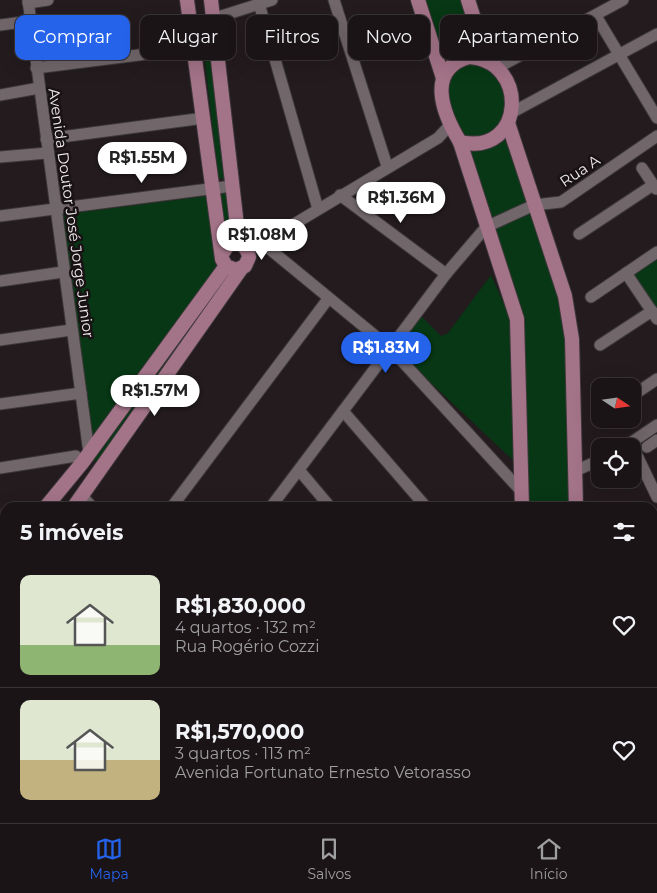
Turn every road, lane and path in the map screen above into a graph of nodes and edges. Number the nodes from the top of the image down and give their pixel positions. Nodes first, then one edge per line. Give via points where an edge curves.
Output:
1 (48, 0) edge
2 (187, 0) edge
3 (211, 0) edge
4 (272, 0) edge
5 (334, 0) edge
6 (418, 0) edge
7 (468, 0) edge
8 (623, 0) edge
9 (28, 2) edge
10 (259, 2) edge
11 (29, 15) edge
12 (189, 15) edge
13 (214, 15) edge
14 (222, 15) edge
15 (597, 15) edge
16 (597, 18) edge
17 (15, 23) edge
18 (0, 25) edge
19 (657, 34) edge
20 (140, 55) edge
21 (618, 56) junction
22 (35, 60) edge
23 (196, 60) edge
24 (218, 60) edge
25 (504, 60) edge
26 (493, 65) junction
27 (36, 68) junction
28 (443, 78) junction
29 (39, 88) junction
30 (0, 95) edge
31 (204, 118) junction
32 (510, 118) junction
33 (657, 118) edge
34 (450, 125) junction
35 (657, 136) edge
36 (438, 138) junction
37 (46, 139) junction
38 (459, 140) junction
39 (48, 153) junction
40 (0, 157) edge
41 (387, 166) junction
42 (642, 168) dead end
43 (232, 186) junction
44 (655, 188) edge
45 (213, 189) junction
46 (340, 195) junction
47 (534, 205) junction
48 (55, 208) junction
49 (318, 209) junction
50 (0, 216) edge
51 (486, 227) junction
52 (579, 234) dead end
53 (264, 242) junction
54 (241, 245) junction
55 (657, 252) edge
56 (224, 260) junction
57 (244, 266) junction
58 (63, 272) junction
59 (626, 273) junction
60 (446, 274) junction
61 (0, 281) edge
62 (591, 297) dead end
63 (328, 299) junction
64 (654, 315) edge
65 (71, 330) junction
66 (0, 340) edge
67 (600, 346) dead end
68 (390, 348) junction
69 (657, 379) edge
70 (641, 390) edge
71 (80, 393) junction
72 (0, 404) edge
73 (342, 411) junction
74 (657, 425) edge
75 (86, 429) junction
76 (104, 434) junction
77 (639, 438) edge
78 (86, 458) junction
79 (591, 464) edge
80 (641, 467) edge
81 (0, 468) edge
82 (299, 470) junction
83 (575, 471) junction
84 (522, 492) junction
85 (82, 496) junction
86 (657, 497) edge
87 (50, 502) edge
88 (78, 502) edge
89 (88, 502) edge
90 (176, 502) edge
91 (275, 502) edge
92 (326, 502) edge
93 (422, 502) edge
94 (522, 502) edge
95 (576, 502) edge

1 - 9 street
2 - 12 main road
3 - 13 main road
4 - 10 street
5 - 41 street
6 - 28 main road
7 - 26 main road
8 - 15 street
9 - 11 street, Avenida Doutor José Jorge Junior
10 - 14 street
10 - 49 street
16 - 21 street
17 - 18 street
19 - 21 street
20 - 27 street
21 - 32 street
21 - 33 street
22 - 27 street, Avenida Doutor José Jorge Junior
23 - 31 main road
24 - 43 main road
25 - 26 street
26 - 28 main road via 476,58 458,60
26 - 32 main road via 502,72 511,91
27 - 29 street, Avenida Doutor José Jorge Junior
28 - 34 main road via 441,88
29 - 30 street
29 - 37 street, Avenida Doutor José Jorge Junior
31 - 37 street
31 - 45 main road
32 - 38 main road via 499,136 492,140 481,144
32 - 47 main road
34 - 36 street
34 - 38 main road
35 - 47 street, Rua A via 561,202
36 - 38 street
36 - 41 street
37 - 39 street, Avenida Doutor José Jorge Junior
38 - 51 main road
39 - 40 street
39 - 48 street, Avenida Doutor José Jorge Junior
41 - 46 street
42 - 44 street
43 - 45 street
43 - 54 main road
44 - 52 street
45 - 48 street
45 - 56 main road
46 - 49 street
46 - 60 street
47 - 51 street, Rua A
47 - 83 main road via 565,296 572,339
48 - 50 street
48 - 58 street, Avenida Doutor José Jorge Junior
49 - 53 street
51 - 60 street
51 - 84 main road via 516,319
53 - 54 street
53 - 57 street
53 - 63 street
54 - 56 main road via 228,245
54 - 57 main road via 249,257
55 - 59 street
56 - 57 main road via 231,269
56 - 76 main road
57 - 85 main road
58 - 61 street
58 - 65 street, Avenida Doutor José Jorge Junior
59 - 62 street
59 - 64 street
60 - 68 street
63 - 68 street
63 - 90 street
64 - 67 street
65 - 66 street
65 - 71 street, Avenida Doutor José Jorge Junior
68 - 73 street
68 - 84 street
69 - 70 street
71 - 72 street
71 - 75 street, Avenida Doutor José Jorge Junior
73 - 82 street
73 - 93 street
74 - 77 street
75 - 76 street via 94,436
75 - 78 street, Avenida Doutor José Jorge Junior
76 - 78 main road
78 - 81 street via 76,456
78 - 87 main road
79 - 83 street
80 - 86 street
82 - 91 street
82 - 92 street
83 - 95 main road
84 - 94 main road
85 - 88 main road
85 - 89 street

